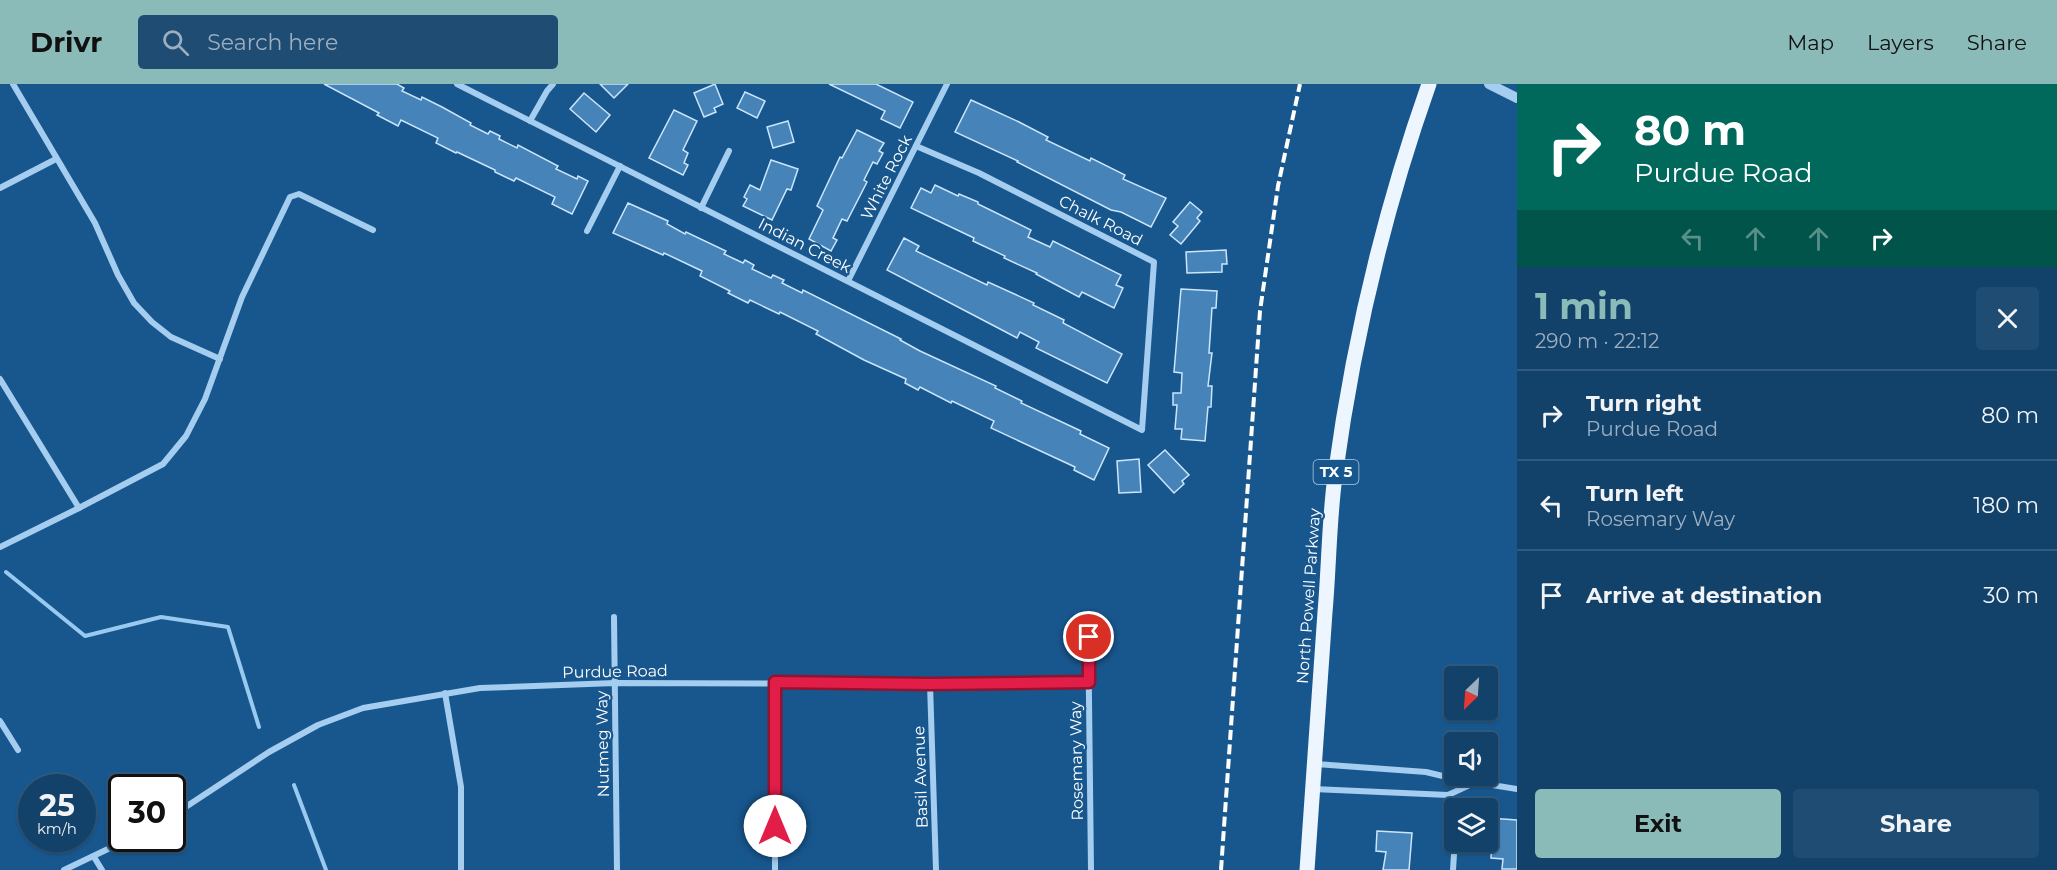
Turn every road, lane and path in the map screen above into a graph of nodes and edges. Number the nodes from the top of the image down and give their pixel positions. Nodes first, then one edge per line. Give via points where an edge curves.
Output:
1 (13, 84) edge
2 (457, 84) edge
3 (553, 84) edge
4 (1429, 84) edge
5 (1490, 84) edge
6 (944, 85) edge
7 (1517, 98) edge
8 (530, 120) junction
9 (916, 146) junction
10 (729, 151) dead end
11 (56, 159) junction
12 (620, 166) junction
13 (0, 188) edge
14 (701, 208) junction
15 (373, 230) dead end
16 (587, 231) dead end
17 (848, 281) junction
18 (220, 359) junction
19 (0, 379) edge
20 (1142, 429) joint
21 (80, 508) junction
22 (0, 547) edge
23 (1088, 615) dead end
24 (614, 617) dead end
25 (775, 682) junction
26 (1089, 682) junction
27 (615, 683) junction
28 (930, 684) junction
29 (445, 693) junction
30 (0, 721) edge
31 (18, 750) dead end
32 (1314, 764) junction
33 (1444, 776) edge
34 (1468, 786) edge
35 (1496, 786) edge
36 (1312, 789) junction
37 (1517, 789) edge
38 (186, 807) edge
39 (108, 849) edge
40 (1454, 854) dead end
41 (94, 856) junction
42 (64, 870) edge
43 (102, 870) edge
44 (460, 870) edge
45 (617, 870) edge
46 (775, 870) edge
47 (936, 870) edge
48 (1091, 870) edge
49 (1307, 870) edge
50 (1454, 870) edge

1 - 11 street
2 - 8 street, Indian Creek
3 - 8 street
4 - 32 main road, North Powell Parkway / TX 5 via 1402,164 1359,329 1350,381 1335,477
5 - 7 street
6 - 9 street, White Rock
8 - 12 street, Indian Creek
9 - 17 street, White Rock
9 - 20 street, Chalk Road via 979,173 1154,262
10 - 14 street
11 - 13 street
11 - 18 street via 95,223 134,303 171,337
12 - 14 street, Indian Creek
12 - 16 street
14 - 17 street, Indian Creek
15 - 18 street via 299,194 290,197 242,297
17 - 20 street, Indian Creek
18 - 21 street via 186,436 163,464
19 - 21 street
21 - 22 street
23 - 26 street, Rosemary Way
24 - 27 street, Nutmeg Way
25 - 27 street, Purdue Road
25 - 28 street, Purdue Road
25 - 46 street
26 - 28 street, Purdue Road
26 - 48 street, Rosemary Way
27 - 29 street, Purdue Road
27 - 45 street, Nutmeg Way
28 - 47 street, Basil Avenue
29 - 38 street, Purdue Road via 363,708 318,725
29 - 44 street via 461,787
30 - 31 street
32 - 33 street
32 - 36 main road, North Powell Parkway / TX 5
34 - 36 street via 1448,795
35 - 37 street
36 - 49 main road, North Powell Parkway / TX 5
39 - 41 street
40 - 50 street
41 - 42 street
41 - 43 street

